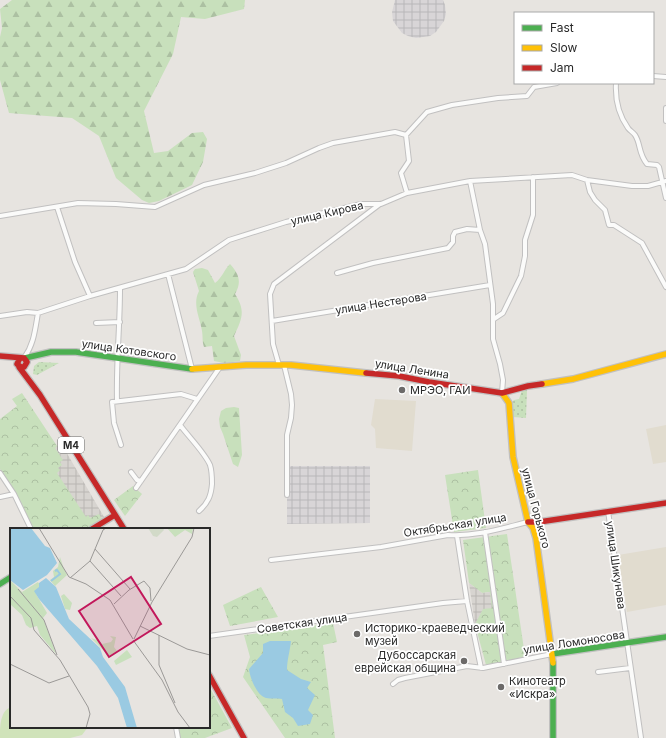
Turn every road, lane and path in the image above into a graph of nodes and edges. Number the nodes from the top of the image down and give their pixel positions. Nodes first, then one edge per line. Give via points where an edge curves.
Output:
1 (654, 76) edge
2 (666, 76) edge
3 (551, 84) edge
4 (616, 84) edge
5 (666, 108) edge
6 (666, 121) edge
7 (406, 135) junction
8 (533, 177) junction
9 (587, 180) junction
10 (470, 181) junction
11 (664, 181) edge
12 (407, 193) junction
13 (666, 198) edge
14 (380, 204) junction
15 (57, 207) junction
16 (0, 216) edge
17 (480, 230) junction
18 (337, 273) dead end
19 (168, 274) junction
20 (490, 285) junction
21 (666, 286) edge
22 (120, 289) junction
23 (90, 296) junction
24 (38, 313) junction
25 (0, 316) edge
26 (494, 319) junction
27 (272, 321) junction
28 (120, 322) junction
29 (96, 323) dead end
30 (666, 354) edge
31 (0, 356) edge
32 (10, 356) junction
33 (117, 357) junction
34 (25, 360) junction
35 (281, 365) junction
36 (18, 366) junction
37 (220, 367) junction
38 (192, 369) junction
39 (26, 375) junction
40 (502, 393) junction
41 (197, 399) junction
42 (117, 401) junction
43 (180, 425) junction
44 (121, 445) dead end
45 (131, 472) dead end
46 (0, 473) edge
47 (141, 481) junction
48 (136, 488) dead end
49 (14, 494) junction
50 (287, 495) dead end
51 (0, 497) edge
52 (666, 503) edge
53 (199, 511) dead end
54 (608, 511) junction
55 (115, 515) junction
56 (528, 522) junction
57 (31, 528) edge
58 (94, 528) edge
59 (123, 528) edge
60 (485, 532) junction
61 (457, 536) junction
62 (271, 560) dead end
63 (10, 578) edge
64 (0, 584) edge
65 (467, 601) junction
66 (210, 636) edge
67 (666, 638) edge
68 (627, 643) junction
69 (552, 654) junction
70 (504, 664) junction
71 (481, 668) junction
72 (630, 668) junction
73 (598, 672) dead end
74 (210, 677) edge
75 (393, 684) dead end
76 (176, 728) edge
77 (178, 738) edge
78 (244, 738) edge
79 (553, 738) edge
80 (641, 738) edge

1 - 2 street
3 - 7 street via 534,87 527,96 442,107 428,112
4 - 11 street via 615,98 619,112 634,135 642,158 647,164 659,167
5 - 6 street
7 - 12 street via 409,161 401,173
7 - 15 street via 395,132 333,143 286,163 204,186 155,207 78,203
8 - 9 street, улица Кирова via 572,175
8 - 10 street, улица Кирова
8 - 26 street via 533,215 525,240 521,276 504,313
9 - 11 street, улица Кирова via 637,186 648,186
9 - 21 street via 590,192 605,210 610,225 642,243
10 - 12 street, улица Кирова
10 - 17 street, улица Горького
11 - 13 street
12 - 14 street, улица Кирова
14 - 19 street, улица Кирова via 362,204 240,236 229,240 186,269
14 - 27 street via 274,284 270,292
15 - 16 street
15 - 23 street via 75,262
17 - 18 street via 467,229 455,232 453,242 448,248
17 - 20 street, улица Горького via 485,244
19 - 22 street, улица Кирова
19 - 38 street
20 - 26 street, улица Горького
20 - 27 street, улица Нестерова
22 - 23 street, улица Кирова
22 - 28 street
23 - 24 street, улица Кирова
24 - 25 street, улица Кирова
24 - 34 street via 35,336
26 - 40 street, улица Горького via 493,339 503,380
27 - 35 street via 273,344
28 - 29 street
28 - 33 street
30 - 40 main road, улица Ленина via 573,379
31 - 32 main road
32 - 34 main road
32 - 36 main road, M4
33 - 34 main road, улица Котовского via 51,352
33 - 38 main road, улица Котовского
33 - 42 street
34 - 36 main road, улица Котовского via 18,360
34 - 36 main road via 24,367
34 - 39 main road
35 - 37 main road, улица Ленина
35 - 40 main road, улица Ленина via 399,376
35 - 50 street via 291,394 292,410 288,435
36 - 39 main road, M4
37 - 38 main road, улица Котовского
37 - 41 street
39 - 55 main road, M4
40 - 56 main road, улица Горького via 509,403 513,457
41 - 42 street via 180,394
41 - 43 street
42 - 44 street via 112,402 114,422
43 - 47 street
43 - 53 street via 210,466 210,498
45 - 47 street
46 - 49 street
47 - 48 street
49 - 51 street
49 - 57 street
52 - 54 main road, Октябрьская улица
54 - 56 main road, Октябрьская улица
54 - 68 street, улица Шикунова
55 - 58 main road
55 - 59 main road, M4
56 - 60 street, Октябрьская улица
56 - 69 main road, улица Горького via 536,538
60 - 61 street, Октябрьская улица
60 - 70 street
61 - 62 street, Октябрьская улица via 448,535 381,547
61 - 65 street
63 - 64 main road
65 - 66 street, Советская улица
65 - 71 street
67 - 68 main road, улица Ломоносова
68 - 69 main road, улица Ломоносова
68 - 72 street, улица Шикунова
69 - 70 street, улица Ломоносова
69 - 79 main road, улица Горького
70 - 71 street, улица Ломоносова
71 - 75 street, улица Ломоносова via 467,666 405,678
72 - 73 street
72 - 80 street, улица Шикунова
74 - 78 main road
76 - 77 street

